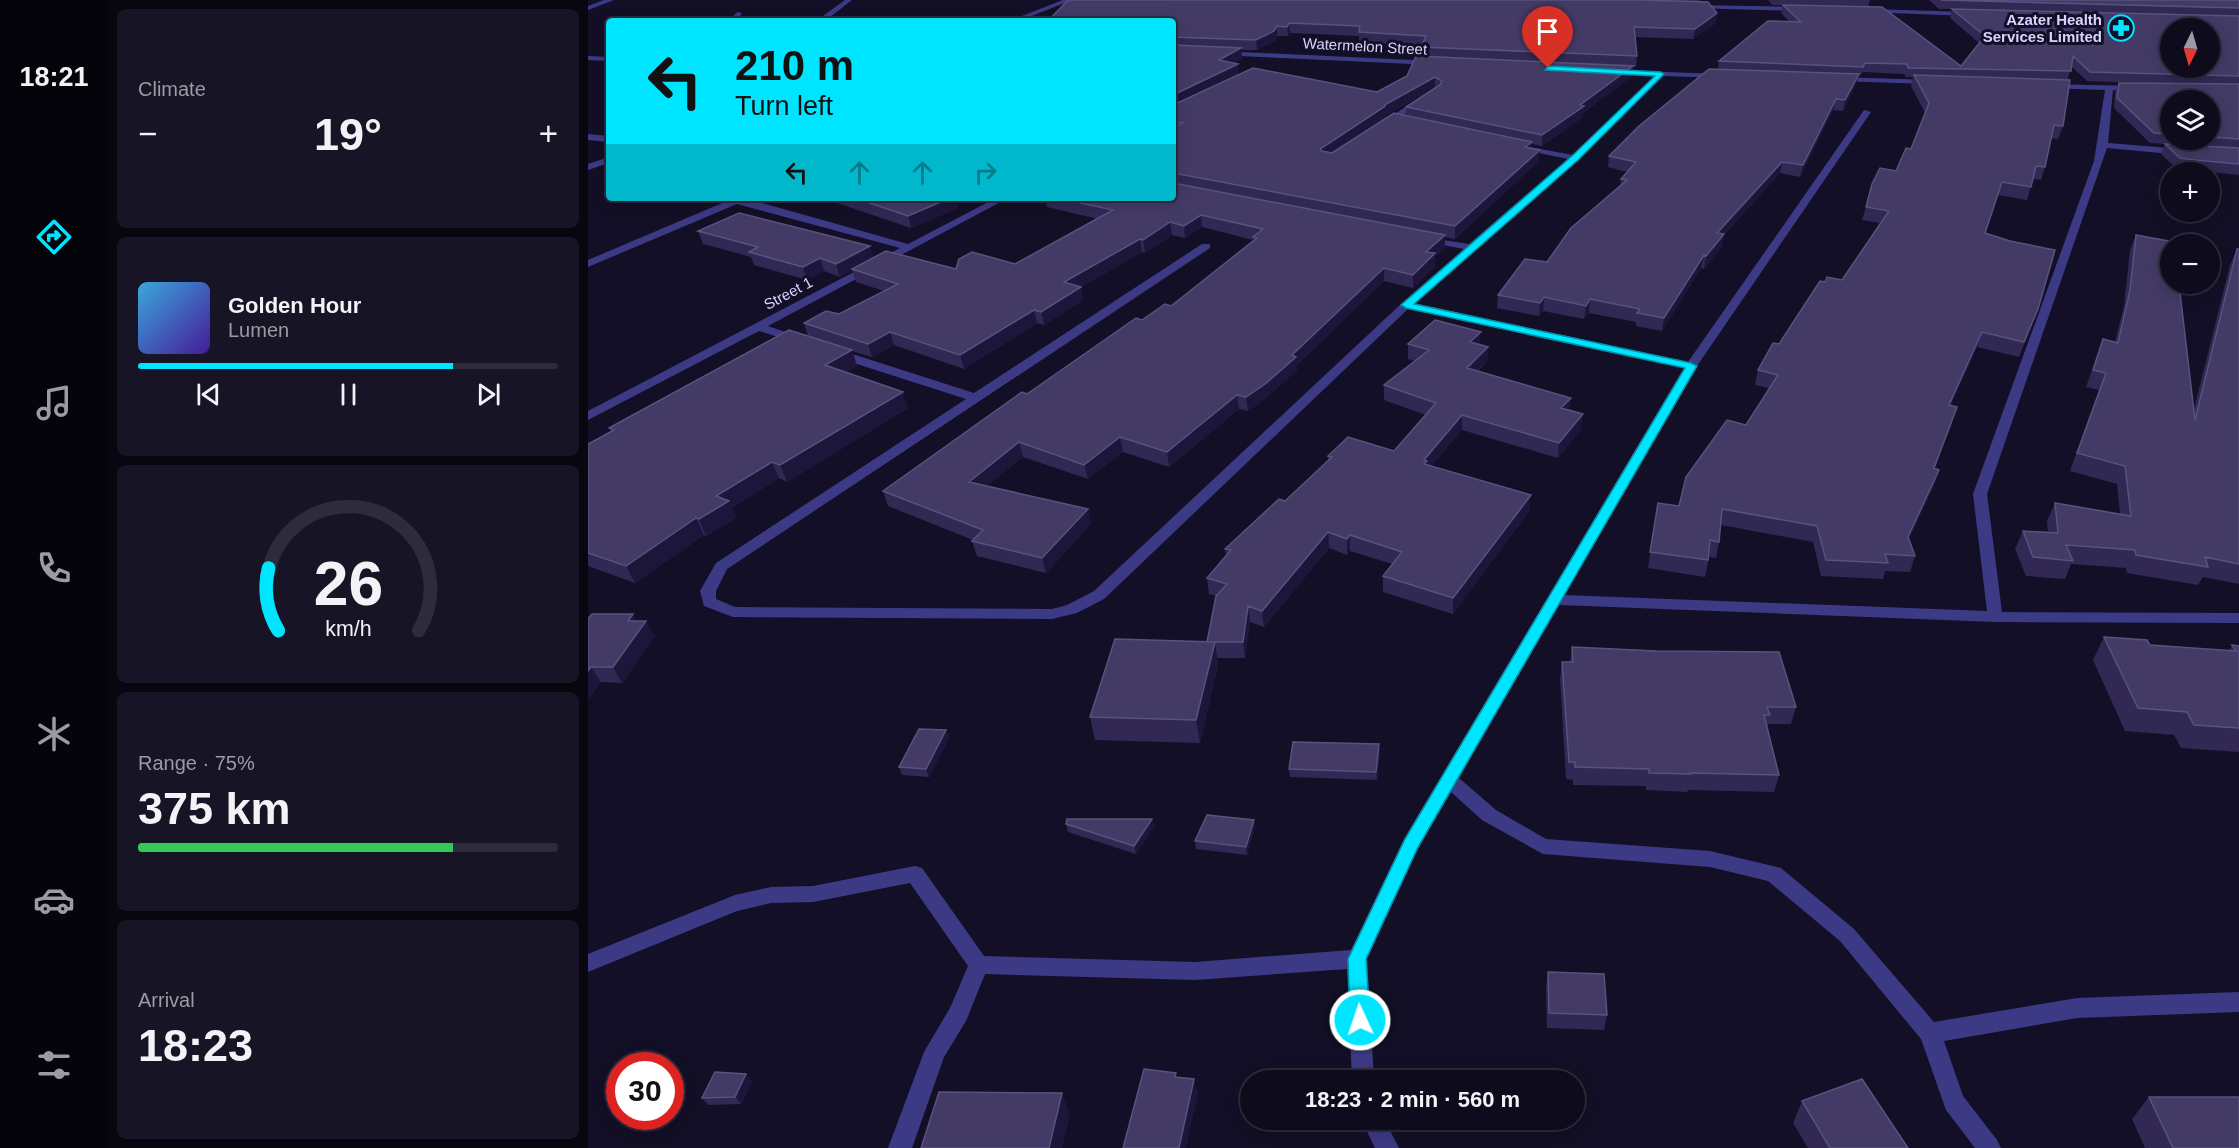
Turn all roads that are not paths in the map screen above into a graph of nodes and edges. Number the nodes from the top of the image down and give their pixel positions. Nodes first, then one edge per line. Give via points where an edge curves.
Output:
1 (611, 0) edge
2 (849, 0) edge
3 (1068, 0) edge
4 (1686, 6) edge
5 (1918, 6) dead end
6 (588, 8) edge
7 (1813, 10) edge
8 (1858, 11) edge
9 (739, 13) dead end
10 (1925, 13) junction
11 (1972, 14) edge
12 (735, 18) edge
13 (824, 18) edge
14 (1021, 18) edge
15 (1206, 52) edge
16 (588, 58) edge
17 (606, 59) edge
18 (1445, 63) edge
19 (1604, 71) edge
20 (1661, 74) junction
21 (1730, 76) edge
22 (1833, 79) edge
23 (1946, 83) edge
24 (2034, 86) edge
25 (2109, 88) junction
26 (2145, 88) edge
27 (1436, 92) edge
28 (1867, 112) dead end
29 (1390, 119) junction
30 (1402, 122) edge
31 (1372, 131) edge
32 (588, 137) edge
33 (606, 139) edge
34 (2103, 145) junction
35 (1517, 146) edge
36 (2192, 152) edge
37 (1575, 158) junction
38 (606, 161) edge
39 (588, 167) edge
40 (729, 201) edge
41 (741, 201) edge
42 (997, 201) edge
43 (1415, 237) edge
44 (1206, 246) dead end
45 (908, 247) junction
46 (1472, 248) junction
47 (588, 252) edge
48 (601, 258) junction
49 (588, 264) edge
50 (1406, 305) junction
51 (757, 326) junction
52 (1691, 366) junction
53 (973, 398) junction
54 (588, 416) edge
55 (1554, 600) junction
56 (1995, 617) junction
57 (2239, 618) edge
58 (1449, 780) junction
59 (1357, 959) junction
60 (588, 963) edge
61 (979, 965) junction
62 (2239, 1002) edge
63 (1930, 1033) junction
64 (1363, 1070) edge
65 (1378, 1130) edge
66 (900, 1148) edge
67 (1387, 1148) edge
68 (1989, 1148) edge

1 - 6 street
2 - 13 street
3 - 14 street
4 - 7 street
5 - 10 street
8 - 10 street
9 - 12 street
10 - 11 street
15 - 18 street, Watermelon Street via 1261,59
16 - 17 street
19 - 20 street
20 - 21 street
20 - 37 street
22 - 23 street
24 - 25 street
25 - 26 street
25 - 34 street
27 - 29 street
28 - 52 street
29 - 30 street
29 - 31 street
32 - 33 street
34 - 36 street
34 - 56 street via 1980,494
35 - 37 street
37 - 46 street
38 - 39 street
40 - 48 street
41 - 45 street
42 - 45 street, Street 1
43 - 46 street
44 - 53 street
45 - 51 street, Street 1
46 - 50 street
47 - 48 street
48 - 49 street
50 - 52 street
50 - 53 street via 1100,595 1072,609 1052,614 733,612 709,602 708,591 721,566
51 - 53 street
51 - 54 street, Street 1
52 - 55 street
55 - 56 street
55 - 58 street
56 - 57 street
58 - 59 street via 1411,844
58 - 63 street via 1489,815 1543,846 1710,859 1774,874 1846,935
59 - 61 street via 1195,971
59 - 64 street
60 - 61 street via 735,903 771,895 813,894 915,874
61 - 66 street via 958,1014 935,1052
62 - 63 street via 2077,1008
63 - 68 street via 1954,1102
65 - 67 street

